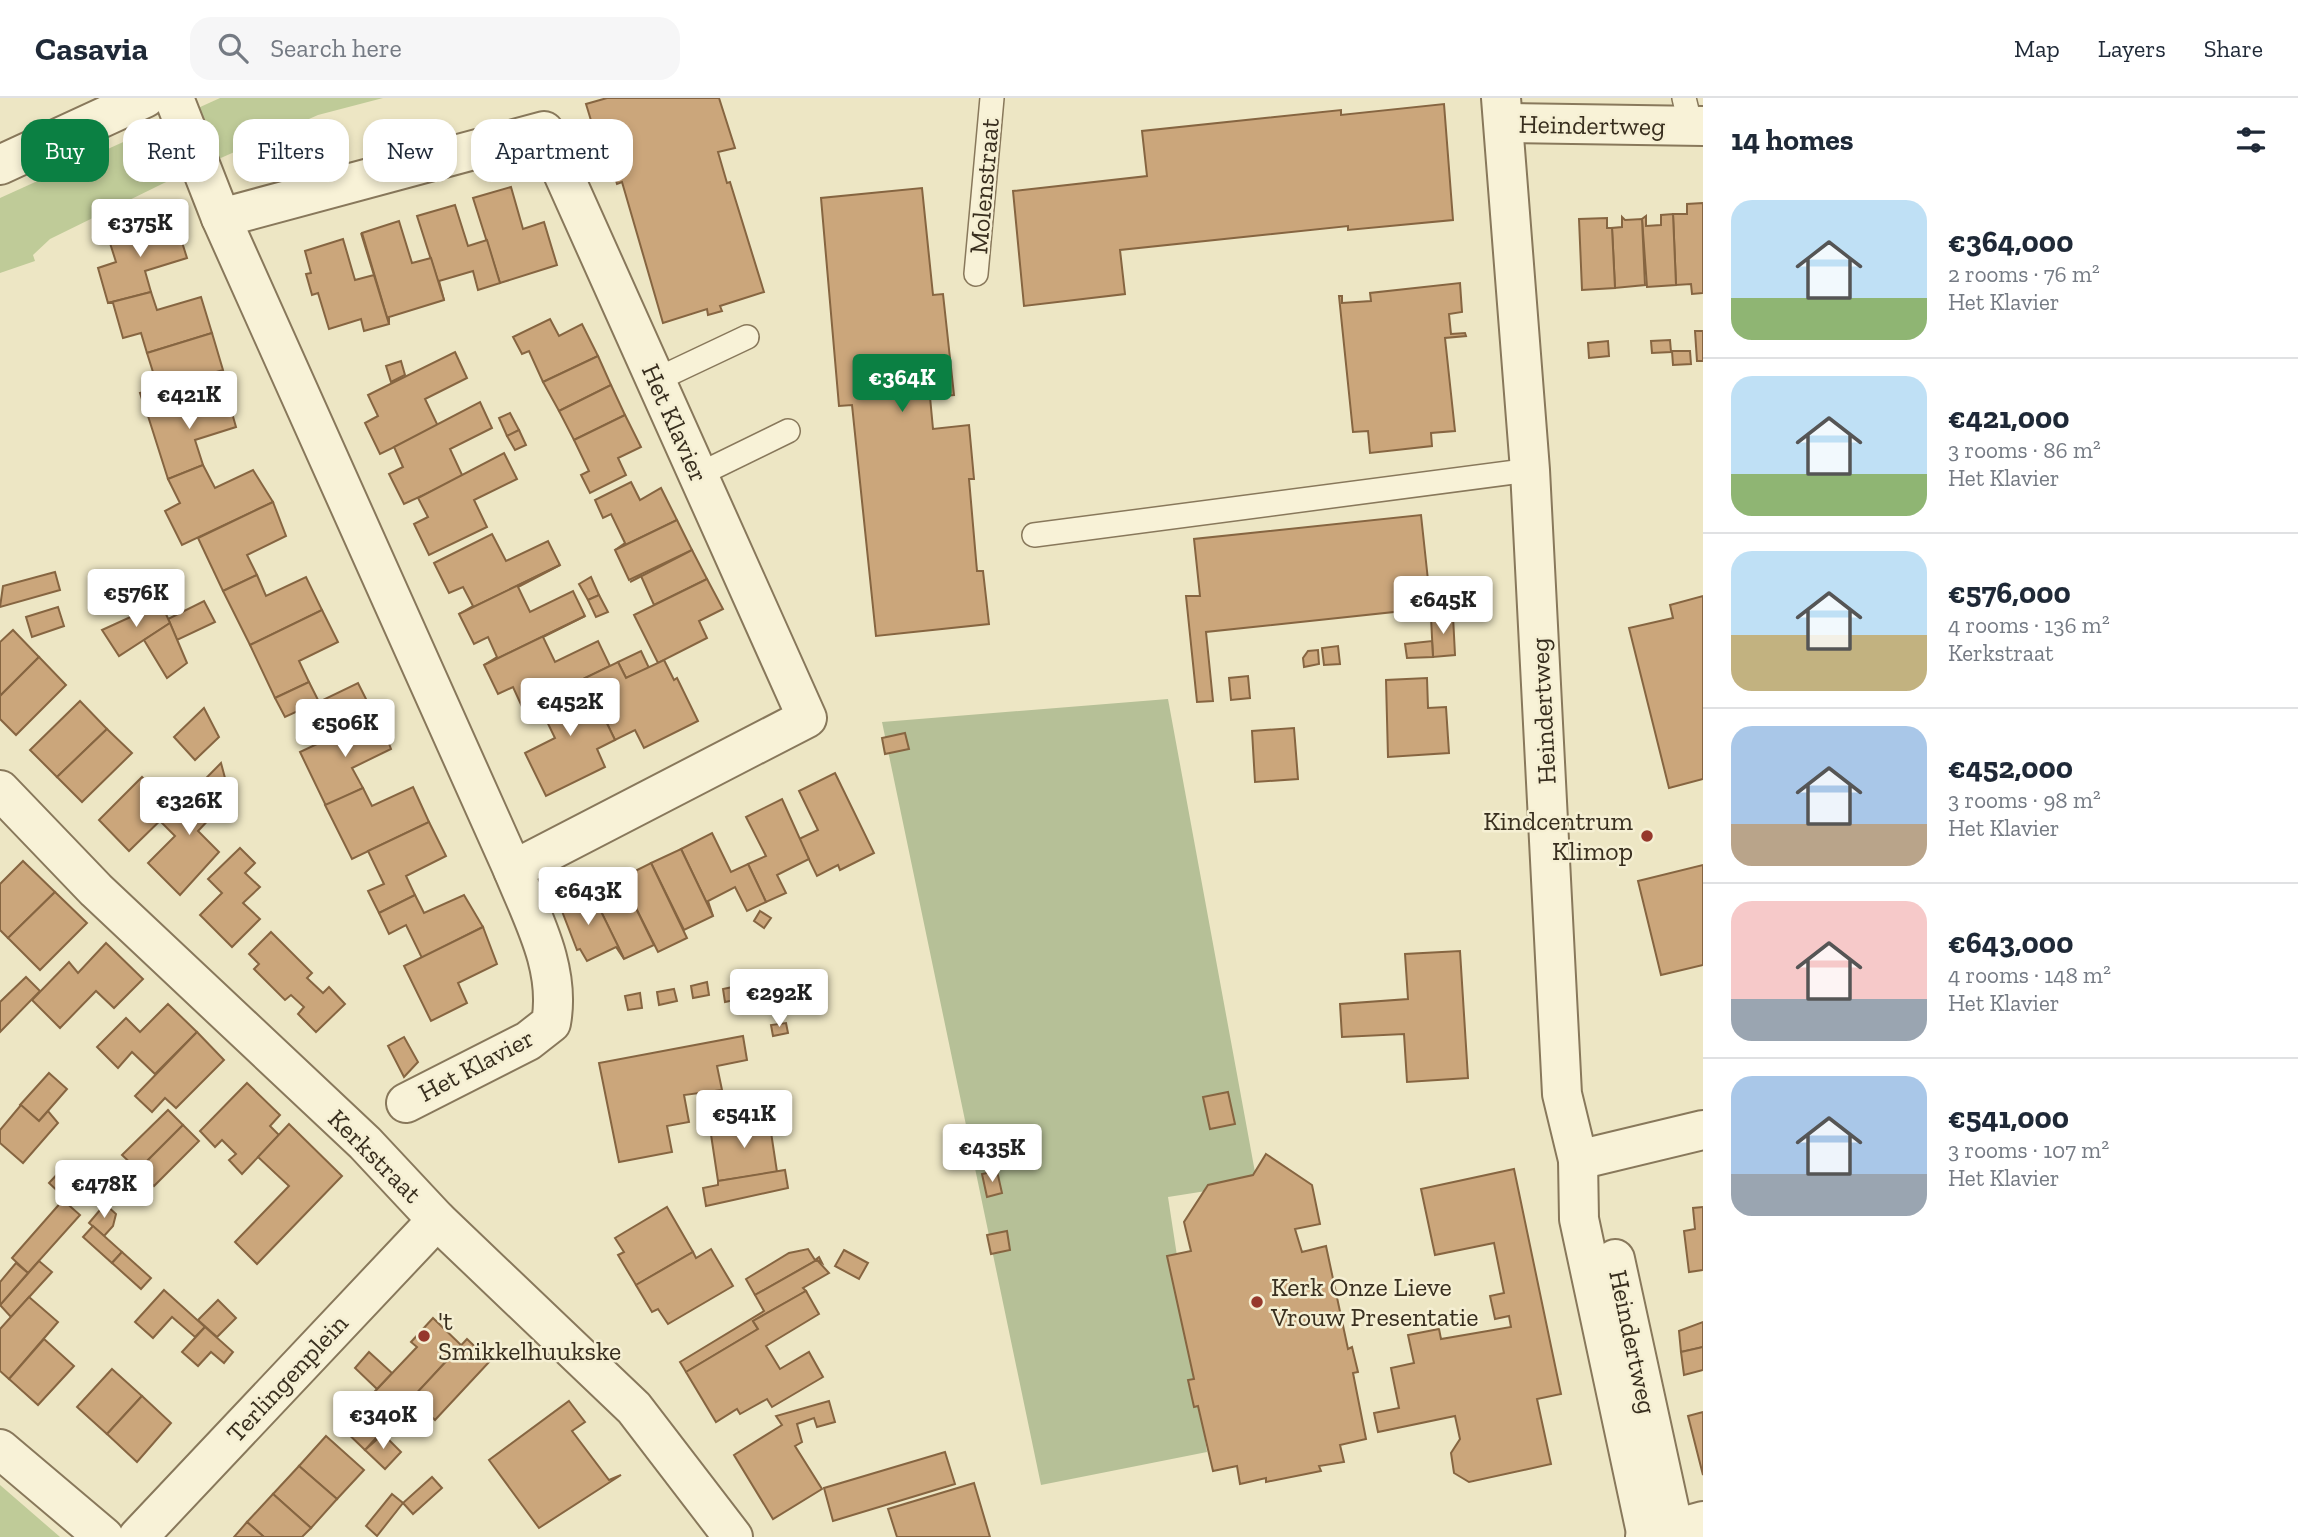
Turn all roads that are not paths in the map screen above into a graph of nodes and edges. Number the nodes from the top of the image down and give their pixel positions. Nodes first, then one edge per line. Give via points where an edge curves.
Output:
1 (145, 98) edge
2 (174, 98) edge
3 (992, 98) edge
4 (1503, 110) edge
5 (1693, 117) edge
6 (0, 165) edge
7 (221, 218) junction
8 (976, 274) dead end
9 (747, 337) dead end
10 (656, 380) junction
11 (788, 431) dead end
12 (1530, 470) junction
13 (698, 475) junction
14 (1034, 535) dead end
15 (0, 790) edge
16 (513, 870) junction
17 (406, 1103) dead end
18 (1703, 1130) edge
19 (1578, 1160) junction
20 (437, 1220) junction
21 (0, 1448) edge
22 (1667, 1531) edge
23 (104, 1537) edge
24 (138, 1537) edge
25 (733, 1537) edge

1 - 6 street
2 - 7 street, Het Klavier
3 - 8 lane, Molenstraat
4 - 5 street, Heindertweg
4 - 12 street, Heindertweg
7 - 10 street, Het Klavier via 544,131
7 - 16 street, Het Klavier
9 - 10 lane
10 - 13 street, Het Klavier
11 - 13 lane
12 - 14 lane
12 - 19 street, Heindertweg via 1563,1094
13 - 16 street, Het Klavier via 807,718
15 - 20 street, Kerkstraat via 96,890 365,1143
16 - 17 street, Het Klavier via 548,957 555,999 551,1023 528,1041
18 - 19 street
19 - 22 street, Heindertweg via 1579,1219
20 - 24 street, Terlingenplein
20 - 25 street, Kerkstraat via 634,1408
21 - 23 street

